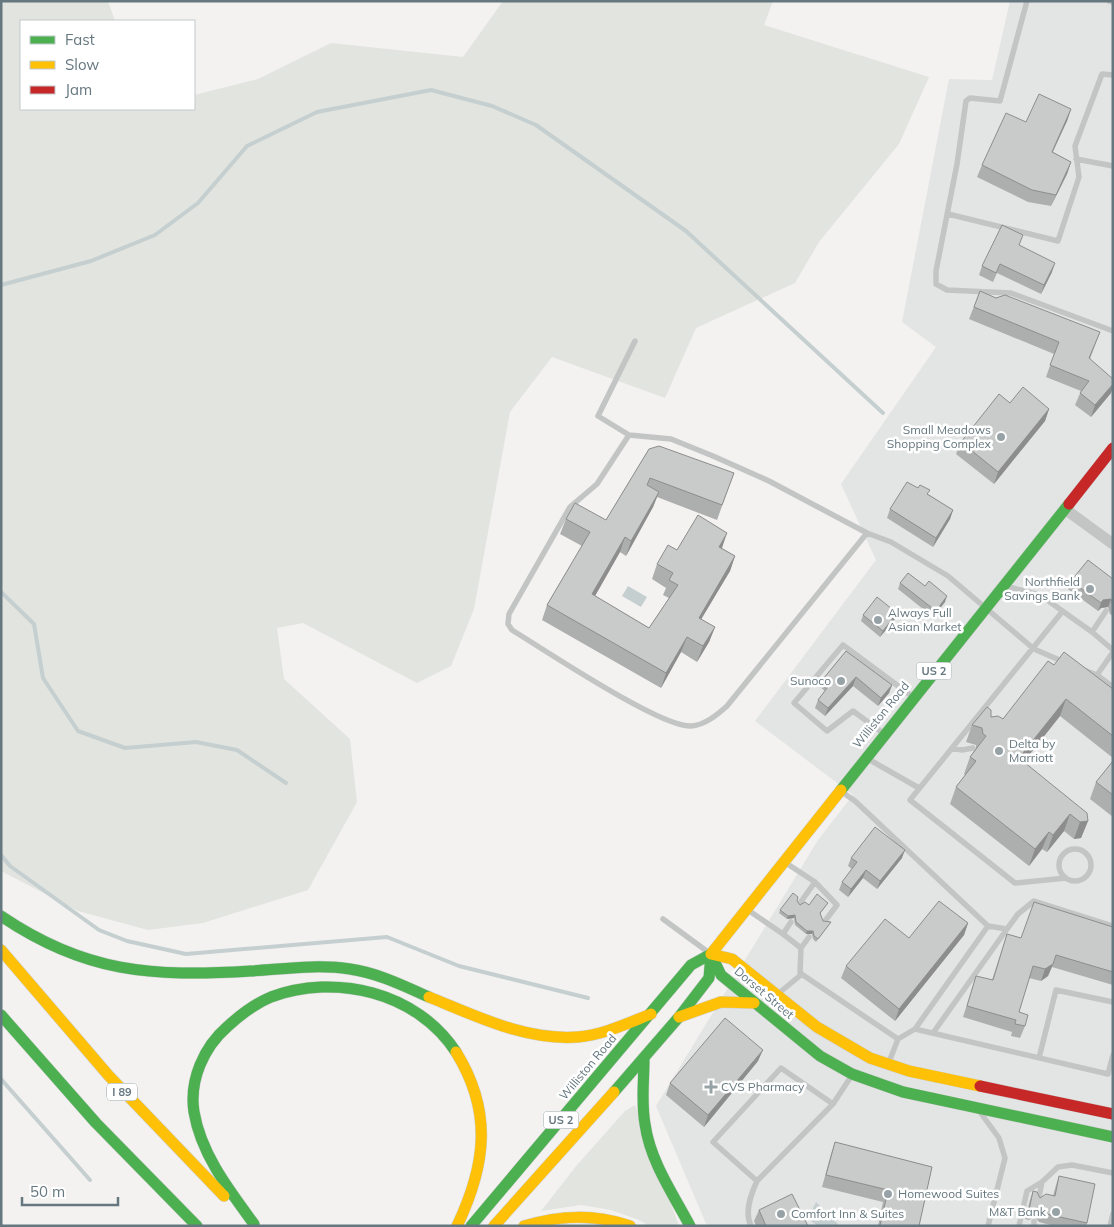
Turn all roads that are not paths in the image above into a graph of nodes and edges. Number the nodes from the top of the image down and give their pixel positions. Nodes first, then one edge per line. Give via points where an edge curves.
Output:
1 (1027, 1) edge
2 (1109, 1) edge
3 (1113, 2) edge
4 (1113, 75) edge
5 (1076, 159) junction
6 (1113, 166) edge
7 (948, 214) junction
8 (1113, 331) edge
9 (635, 341) dead end
10 (629, 435) junction
11 (1113, 448) edge
12 (1065, 509) junction
13 (867, 533) junction
14 (1113, 544) edge
15 (1003, 586) junction
16 (985, 609) junction
17 (1106, 611) dead end
18 (1062, 612) junction
19 (1092, 632) junction
20 (1034, 649) junction
21 (1113, 651) edge
22 (1070, 664) edge
23 (1079, 668) edge
24 (1097, 675) junction
25 (1113, 687) edge
26 (913, 698) junction
27 (884, 734) junction
28 (952, 748) junction
29 (973, 748) dead end
30 (866, 757) junction
31 (919, 788) junction
32 (839, 790) junction
33 (784, 861) junction
34 (1066, 878) junction
35 (815, 882) junction
36 (800, 902) edge
37 (746, 909) junction
38 (1, 916) edge
39 (663, 919) dead end
40 (825, 921) edge
41 (791, 922) dead end
42 (988, 926) junction
43 (1113, 926) edge
44 (1007, 929) junction
45 (783, 934) junction
46 (810, 936) edge
47 (801, 948) junction
48 (1, 950) edge
49 (711, 954) junction
50 (802, 974) junction
51 (778, 995) junction
52 (1113, 1002) edge
53 (754, 1003) junction
54 (651, 1014) junction
55 (1, 1015) edge
56 (679, 1017) junction
57 (915, 1029) junction
58 (932, 1033) junction
59 (898, 1039) junction
60 (1113, 1055) edge
61 (1039, 1058) junction
62 (644, 1059) junction
63 (889, 1064) junction
64 (852, 1074) junction
65 (882, 1086) junction
66 (833, 1104) junction
67 (978, 1109) junction
68 (1113, 1114) edge
69 (1113, 1137) edge
70 (1113, 1173) edge
71 (757, 1181) junction
72 (1042, 1182) junction
73 (1038, 1202) edge
74 (1113, 1214) edge
75 (255, 1225) edge
76 (197, 1226) edge
77 (458, 1226) edge
78 (470, 1226) edge
79 (494, 1226) edge
80 (524, 1226) edge
81 (630, 1226) edge
82 (690, 1226) edge
83 (751, 1226) edge
84 (988, 1226) edge
85 (1019, 1226) edge
86 (1110, 1226) edge

1 - 7 lane via 1000,101 970,98 966,101
2 - 3 lane
4 - 5 lane via 1102,74 1074,146
5 - 6 lane
5 - 7 lane via 1079,177 1058,241
7 - 8 lane via 935,277 941,288 1011,293
9 - 10 lane via 598,416
10 - 13 lane via 671,439 713,456 769,481
10 - 13 lane via 597,484 570,507 509,614 508,624 512,630 671,723 691,726 711,719 727,706
11 - 12 main road, Williston Road / US 2
12 - 14 street
12 - 15 main road, Williston Road / US 2
13 - 16 lane via 912,553 948,576
15 - 16 main road, Williston Road / US 2
15 - 18 lane via 1040,595
16 - 20 lane
16 - 26 main road, Williston Road / US 2
17 - 19 lane
18 - 19 lane
18 - 20 lane
19 - 21 lane
20 - 22 lane
20 - 28 lane via 988,709
21 - 24 lane
23 - 24 lane
24 - 25 lane
26 - 27 main road, Williston Road / US 2
26 - 27 lane via 843,645 794,703 826,731 853,711
27 - 30 main road, Williston Road / US 2
28 - 29 lane
28 - 31 lane
30 - 31 lane
30 - 32 main road, Williston Road / US 2
31 - 34 lane via 910,800 1015,883
32 - 33 main road, Williston Road / US 2
32 - 42 lane via 855,801
33 - 35 lane
33 - 37 main road, Williston Road / US 2
34 - 34 lane via 1060,870 1060,859 1073,849 1083,851 1090,859 1089,874 1081,880
35 - 36 lane
35 - 40 lane via 837,905
37 - 45 lane
37 - 49 main road, Williston Road / US 2
38 - 54 main road via 48,945 113,968 188,974 321,967 353,969 502,1026 543,1037 579,1037
39 - 49 lane
41 - 45 lane
42 - 44 lane
42 - 57 lane
43 - 44 lane via 1034,901
44 - 58 lane
45 - 47 lane
46 - 47 lane
47 - 50 lane
48 - 75 main road, I 89 via 116,1087
49 - 51 main road, Dorset Street via 732,959
49 - 53 main road, Dorset Street via 721,975
49 - 54 main road, Williston Road / US 2 via 691,965
49 - 56 main road, US 2 via 709,978
50 - 51 lane
50 - 59 lane
51 - 63 main road, Dorset Street via 831,1036 870,1058
52 - 61 lane via 1056,990
53 - 56 main road via 722,1002
53 - 64 main road, Dorset Street via 812,1051
54 - 78 main road, Williston Road / US 2
55 - 76 main road via 53,1077
56 - 62 main road, US 2
57 - 58 lane
57 - 59 lane
58 - 61 lane
59 - 63 lane
60 - 61 lane via 1108,1074
62 - 79 main road, US 2
62 - 82 main road via 643,1116 647,1136
63 - 65 main road
63 - 68 main road, Dorset Street
64 - 65 main road, Dorset Street
64 - 66 lane
65 - 67 main road, Dorset Street
66 - 71 lane
66 - 71 lane via 781,1068 713,1142
67 - 69 main road, Dorset Street
67 - 84 lane via 999,1138 1005,1158
70 - 72 lane via 1072,1165 1058,1166
71 - 83 lane via 749,1204
72 - 73 lane
72 - 85 lane via 1027,1190
74 - 86 lane
75 - 77 main road via 216,1168 201,1136 194,1100 199,1066 217,1036 250,1008 293,990 335,986 363,990 399,1002 436,1028 461,1059 475,1092 483,1130 478,1172
80 - 81 main road via 570,1215 600,1217

